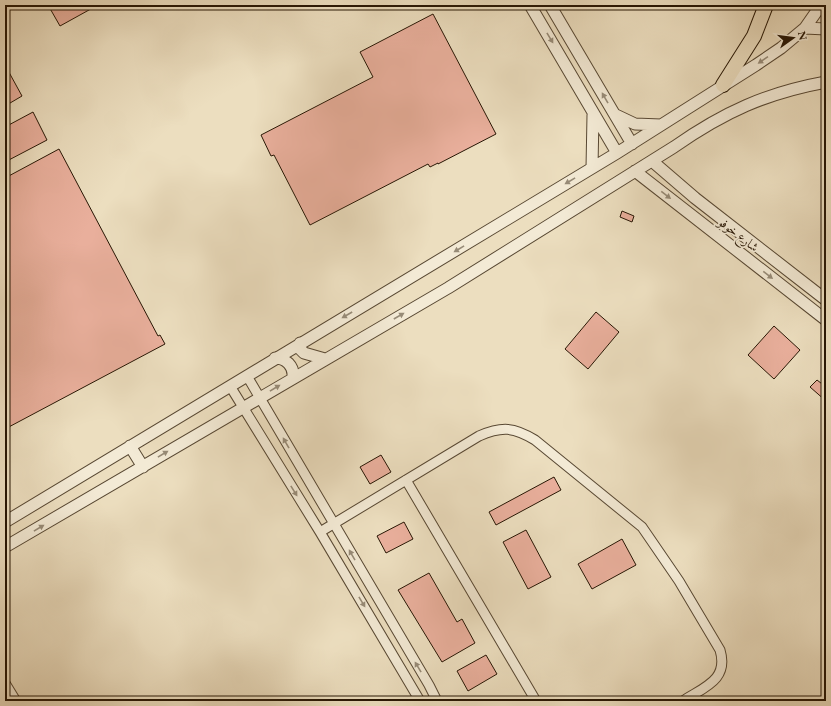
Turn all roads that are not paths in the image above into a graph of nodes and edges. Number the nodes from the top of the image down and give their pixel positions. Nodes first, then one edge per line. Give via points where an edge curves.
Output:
1 (530, 5) edge
2 (550, 5) edge
3 (766, 5) edge
4 (821, 5) edge
5 (805, 28) junction
6 (826, 29) edge
7 (826, 82) edge
8 (723, 86) junction
9 (593, 112) junction
10 (615, 115) junction
11 (662, 125) junction
12 (632, 144) junction
13 (617, 153) junction
14 (652, 161) junction
15 (592, 168) junction
16 (635, 171) junction
17 (826, 300) edge
18 (826, 320) edge
19 (300, 343) junction
20 (274, 358) junction
21 (325, 358) junction
22 (247, 376) junction
23 (293, 377) junction
24 (230, 386) junction
25 (259, 398) junction
26 (242, 408) junction
27 (130, 446) junction
28 (143, 466) junction
29 (406, 480) junction
30 (5, 522) edge
31 (333, 523) junction
32 (320, 532) junction
33 (5, 547) edge
34 (5, 683) edge
35 (16, 701) edge
36 (420, 701) edge
37 (437, 701) edge
38 (536, 701) edge
39 (684, 701) edge

1 -> 9 street
10 -> 2 street
3 - 8 main road via 754,36
4 - 5 street
5 - 6 street
5 -> 8 street via 781,48
7 - 14 street via 775,93 739,107 707,124
8 - 11 street
9 - 13 street
9 - 15 street
10 - 11 street via 635,124
10 - 12 street
11 - 12 street
12 - 13 street
13 - 15 street
14 - 16 street
14 - 17 street, شارع خوفو via 695,198
15 -> 19 street
16 -> 18 street, شارع خوفو
21 -> 16 street via 448,288
19 - 20 street
19 - 21 street via 300,349 304,353
20 - 22 street
20 - 23 street via 287,362 292,369
21 - 23 street
22 - 24 street
22 - 25 street
25 -> 23 street
24 - 26 street
24 - 27 street
25 - 26 street
31 -> 25 street
28 -> 26 street
26 -> 32 street
27 - 28 street
27 - 30 street
33 -> 28 street
29 - 31 street
29 - 38 street
29 - 39 street via 479,436 493,430 508,429 522,432 535,440 626,512 642,526 679,581 723,659 721,672 715,680
31 - 32 street
37 -> 31 street
32 -> 36 street
34 - 35 street

